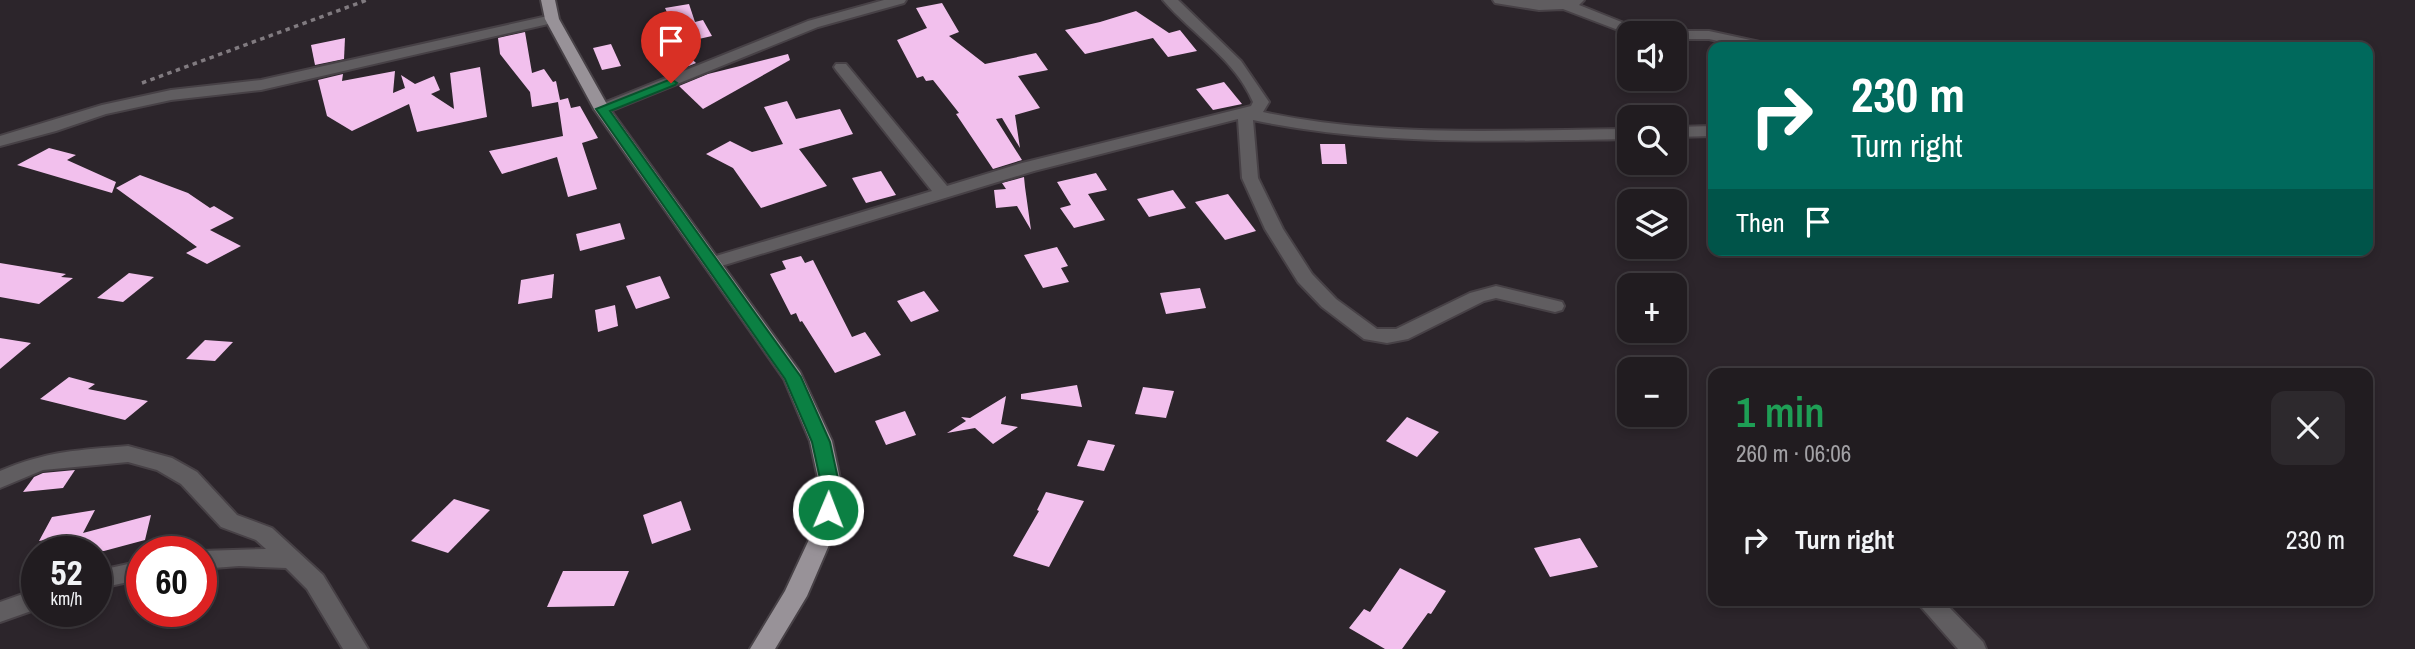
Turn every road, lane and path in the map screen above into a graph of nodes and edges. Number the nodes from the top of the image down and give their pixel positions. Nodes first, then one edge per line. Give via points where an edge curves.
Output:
1 (367, 0) edge
2 (899, 0) edge
3 (1170, 0) edge
4 (1500, 0) edge
5 (1573, 3) edge
6 (550, 9) edge
7 (1617, 25) edge
8 (1687, 36) edge
9 (1742, 42) edge
10 (841, 67) dead end
11 (142, 83) dead end
12 (602, 109) junction
13 (1245, 113) junction
14 (1708, 131) edge
15 (1687, 132) edge
16 (1617, 134) edge
17 (0, 141) edge
18 (943, 193) junction
19 (712, 263) junction
20 (1555, 306) dead end
21 (0, 480) edge
22 (217, 558) edge
23 (292, 559) junction
24 (21, 605) edge
25 (1933, 606) edge
26 (0, 612) edge
27 (356, 649) edge
28 (762, 649) edge
29 (1974, 649) edge

1 - 11 path
2 - 12 street via 813,24
3 - 13 street via 1259,94 1260,106
4 - 5 street via 1535,6
5 - 7 street
6 - 12 main road
6 - 17 street via 261,85 148,100
8 - 9 street
10 - 18 street
12 - 19 main road
13 - 16 street via 1291,123 1397,133
13 - 18 street
13 - 20 street via 1250,178 1274,229 1306,278 1329,303 1371,334 1401,334 1496,292
14 - 15 street
18 - 19 street
19 - 28 main road via 793,377 821,442 831,488 824,531 795,596
21 - 23 street via 39,463 128,454 164,464 189,478 229,521 264,534
22 - 23 street
23 - 27 street via 315,582
24 - 26 street
25 - 29 street

